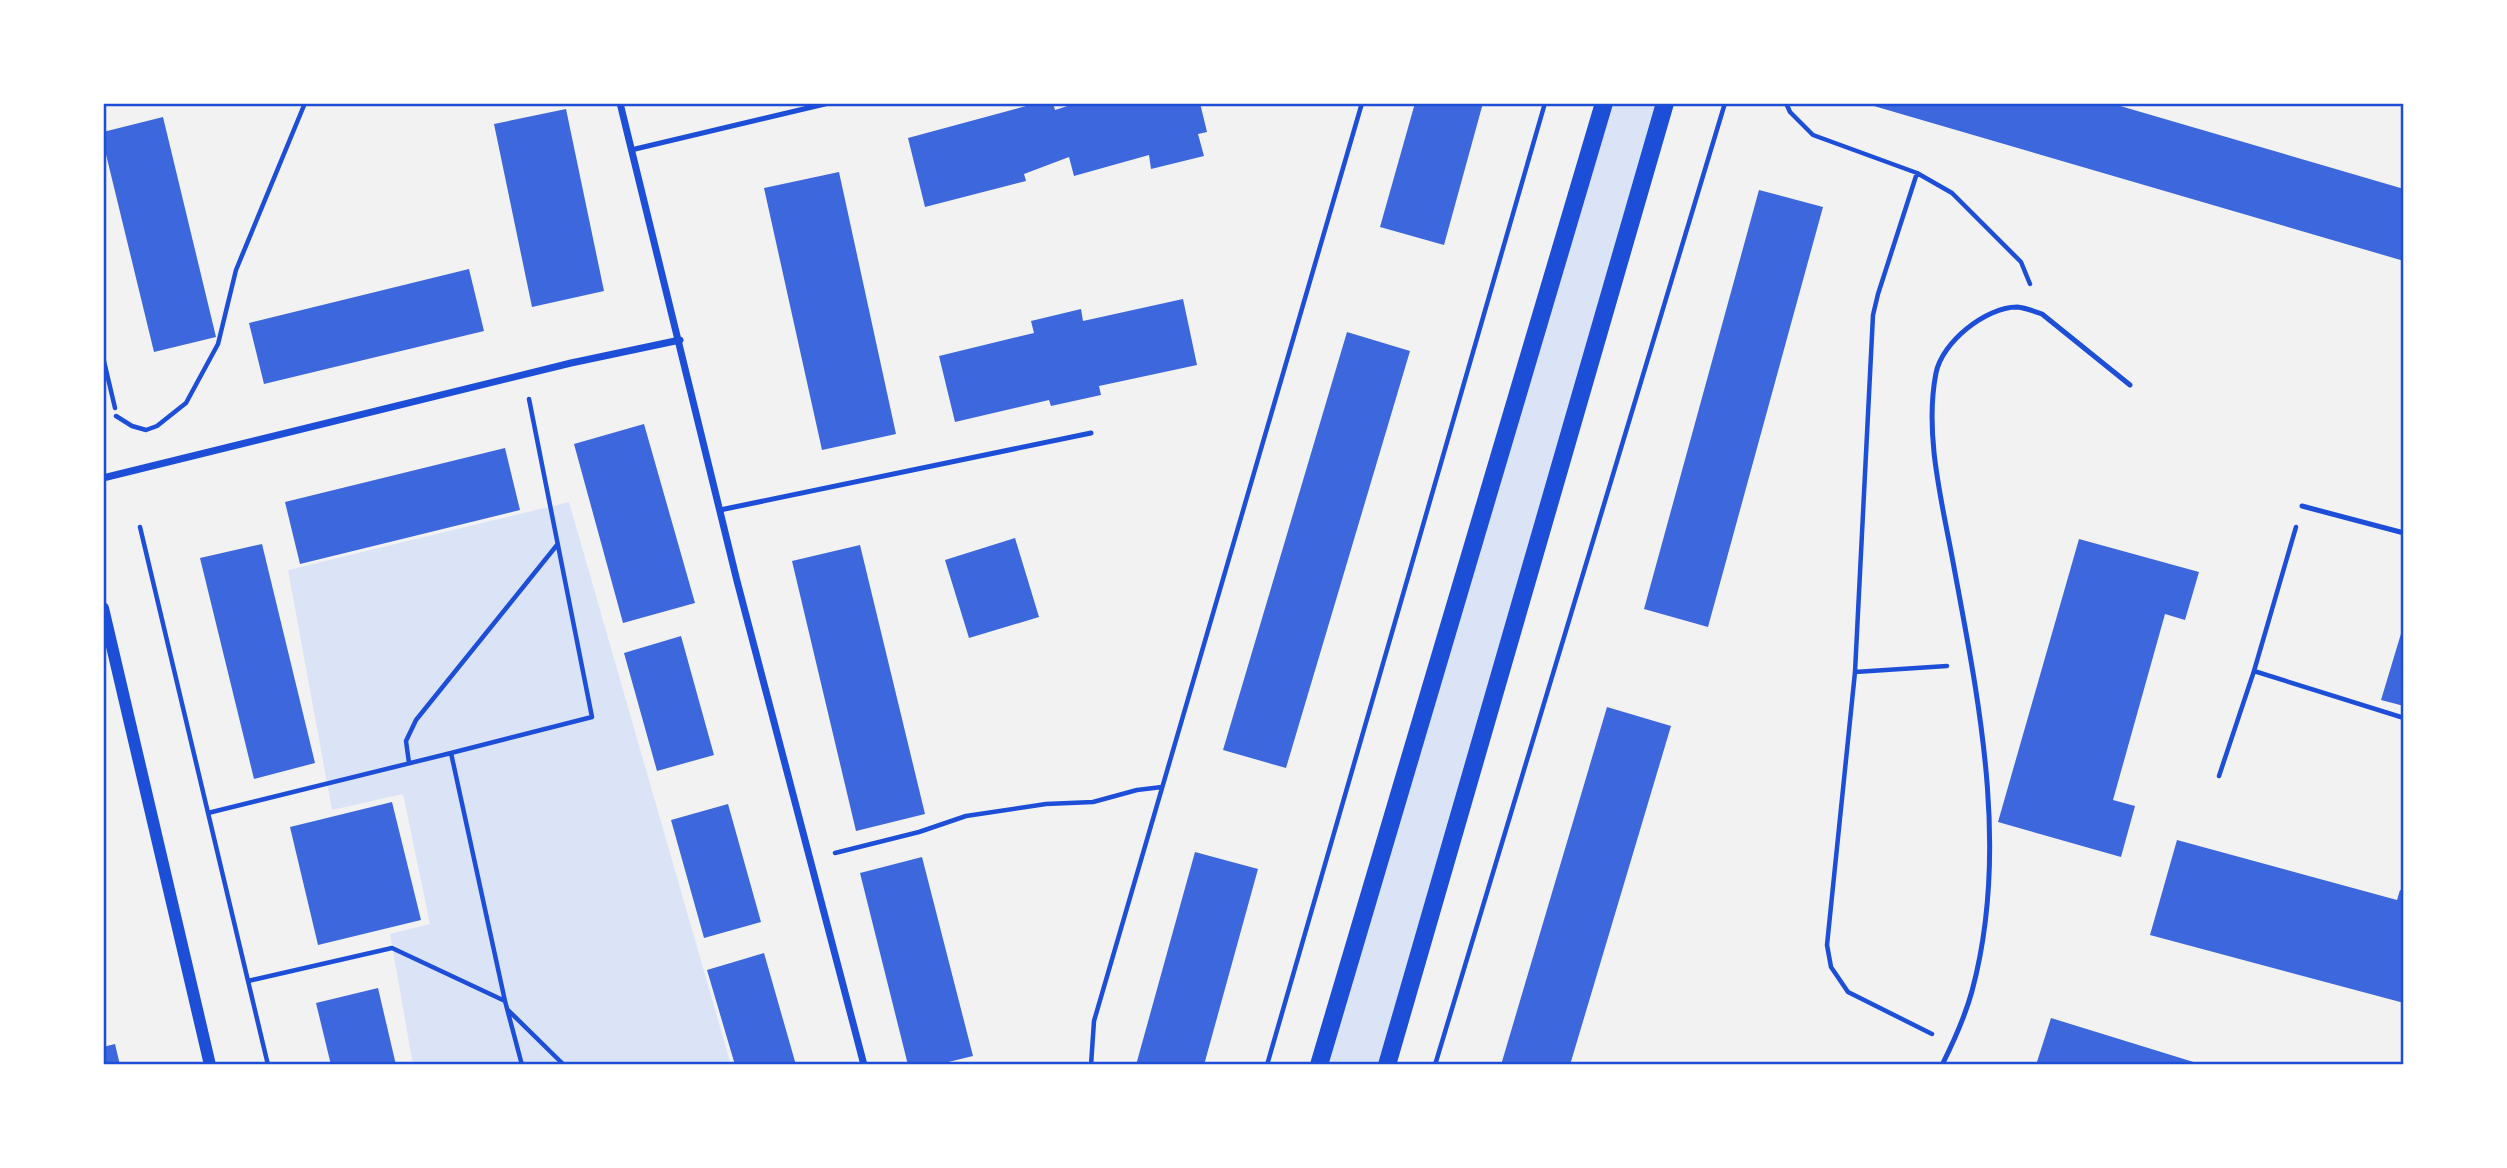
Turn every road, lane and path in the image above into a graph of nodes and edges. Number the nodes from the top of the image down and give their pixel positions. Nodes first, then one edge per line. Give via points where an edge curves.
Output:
1 (305, 103) edge
2 (620, 103) edge
3 (829, 103) edge
4 (1362, 103) edge
5 (1545, 103) edge
6 (1604, 103) edge
7 (1665, 103) edge
8 (1725, 103) edge
9 (1786, 103) edge
10 (631, 150) junction
11 (1917, 173) junction
12 (2042, 314) junction
13 (680, 340) junction
14 (103, 357) edge
15 (524, 374) junction
16 (2130, 385) dead end
17 (115, 408) dead end
18 (116, 416) dead end
19 (1091, 433) dead end
20 (103, 478) edge
21 (2302, 506) joint
22 (720, 510) junction
23 (141, 527) dead end
24 (2404, 533) edge
25 (558, 544) junction
26 (103, 608) edge
27 (1972, 664) junction
28 (2254, 671) junction
29 (1854, 672) junction
30 (2404, 718) edge
31 (451, 752) junction
32 (409, 763) junction
33 (2219, 776) dead end
34 (1162, 788) junction
35 (208, 813) junction
36 (810, 859) junction
37 (248, 981) junction
38 (505, 1001) junction
39 (508, 1009) junction
40 (1952, 1044) junction
41 (209, 1065) edge
42 (268, 1065) edge
43 (522, 1065) edge
44 (564, 1065) edge
45 (864, 1065) edge
46 (1091, 1065) edge
47 (1267, 1065) edge
48 (1319, 1065) edge
49 (1387, 1065) edge
50 (1435, 1065) edge
51 (1942, 1065) edge

1 - 18 path via 236,270 218,344 186,403 146,430
2 - 10 street
3 - 10 lane
4 - 34 path
5 - 47 path
6 - 48 main road
7 - 49 main road
8 - 50 path
9 - 11 path via 1813,135
10 - 13 street
11 - 12 path via 1952,193 2021,262
11 - 29 path via 1873,316
12 - 16 lane
12 - 27 lane via 2015,307 1989,315 1953,341 1936,370 1935,455
13 - 15 street
13 - 22 street
14 - 17 path
15 - 20 street
15 - 25 path
19 - 22 lane
21 - 24 lane
21 - 28 path
22 - 36 street
23 - 35 path
25 - 31 path via 592,717
25 - 32 path via 416,720 406,741
26 - 41 street
27 - 29 path
27 - 40 lane via 1990,800 1990,866 1972,991
28 - 30 path
28 - 33 path
29 - 40 path via 1827,945 1831,967 1848,992
31 - 32 path
31 - 38 path
32 - 35 path
34 - 36 path via 1093,802 966,816
34 - 46 path via 1094,1021
35 - 37 path
36 - 45 street
37 - 38 path via 392,948
37 - 42 path
38 - 39 path
39 - 43 path
39 - 44 path
40 - 51 lane

